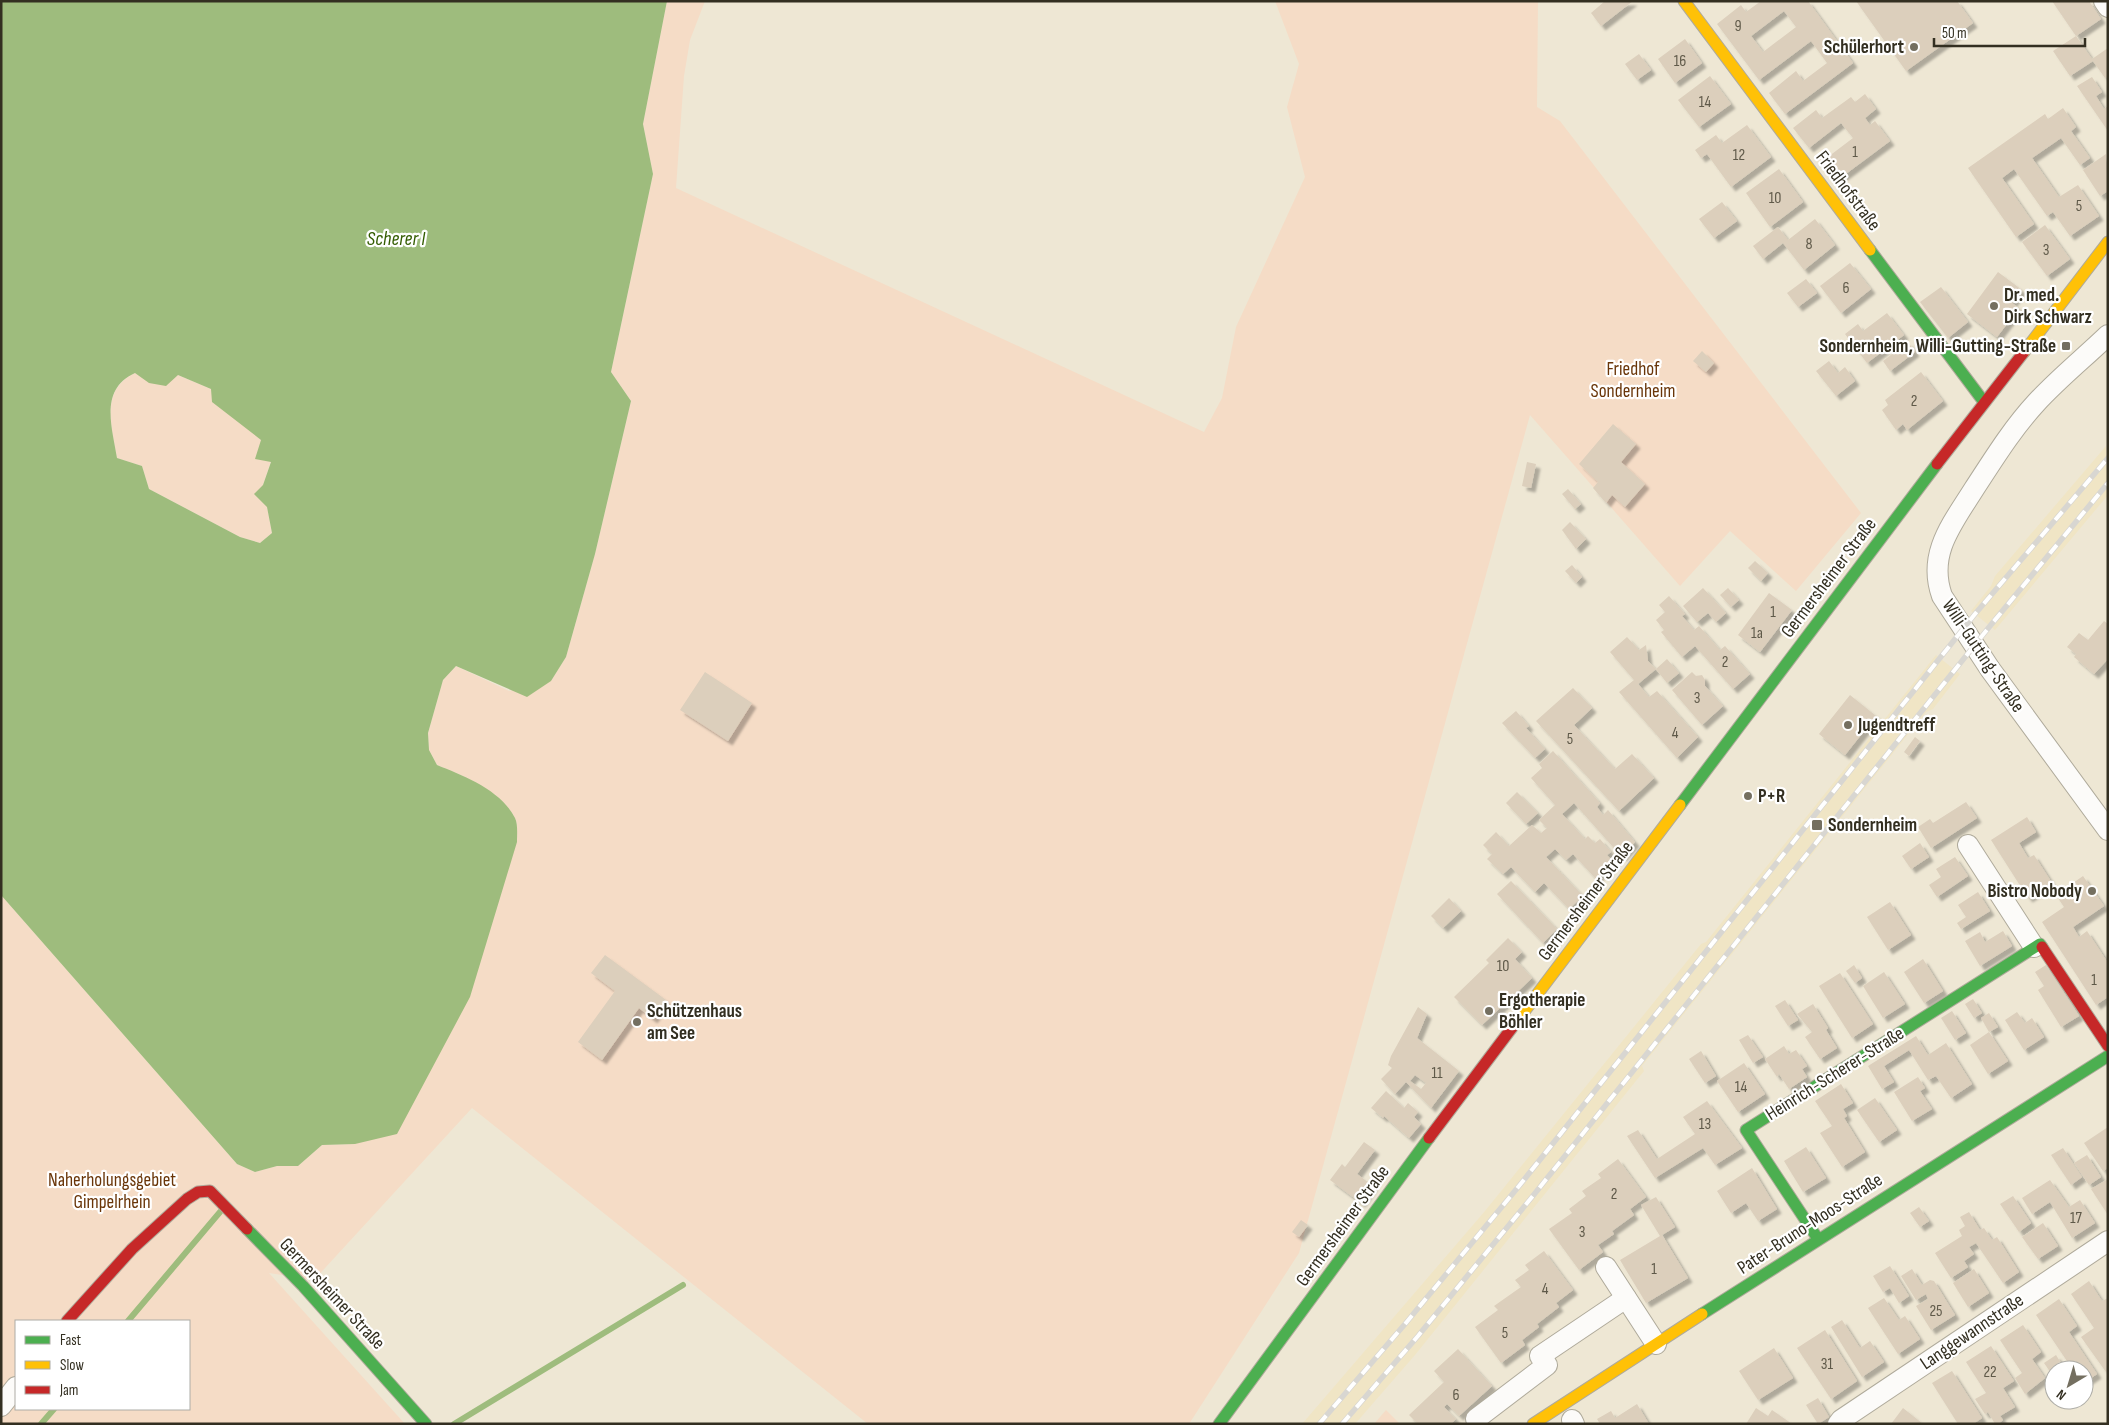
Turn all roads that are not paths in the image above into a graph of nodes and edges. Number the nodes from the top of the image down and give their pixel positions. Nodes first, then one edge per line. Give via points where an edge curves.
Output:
1 (1684, 1) edge
2 (2104, 1) edge
3 (2108, 7) edge
4 (2108, 242) edge
5 (2108, 335) edge
6 (1984, 402) junction
7 (2108, 830) edge
8 (1968, 845) dead end
9 (2034, 947) junction
10 (2108, 1046) edge
11 (2108, 1056) edge
12 (1818, 1239) junction
13 (2108, 1241) edge
14 (1606, 1267) dead end
15 (1626, 1298) junction
16 (69, 1320) edge
17 (1656, 1344) junction
18 (15, 1387) edge
19 (1, 1406) edge
20 (1476, 1419) dead end
21 (1841, 1422) edge
22 (426, 1424) edge
23 (1219, 1424) edge
24 (1533, 1424) edge

1 - 6 street, Friedhofstraße
2 - 3 street
4 - 6 street, Germersheimer Straße
5 - 7 street, Willi-Gutting-Straße via 2021,421 1946,532 1937,562 1942,596 1990,669
6 - 23 street, Germersheimer Straße via 1417,1154
8 - 9 street
9 - 10 street via 2040,944
9 - 12 street, Heinrich-Scherer-Straße via 1746,1130
11 - 12 street, Pater-Bruno-Moos-Straße
12 - 17 street, Pater-Bruno-Moos-Straße
13 - 21 street, Langgewannstraße
14 - 15 street
15 - 17 street
15 - 20 street via 1540,1356 1547,1365
16 - 22 street, Germersheimer Straße via 132,1249 187,1199 198,1192 210,1190 303,1286
17 - 24 street, Pater-Bruno-Moos-Straße
18 - 19 street

